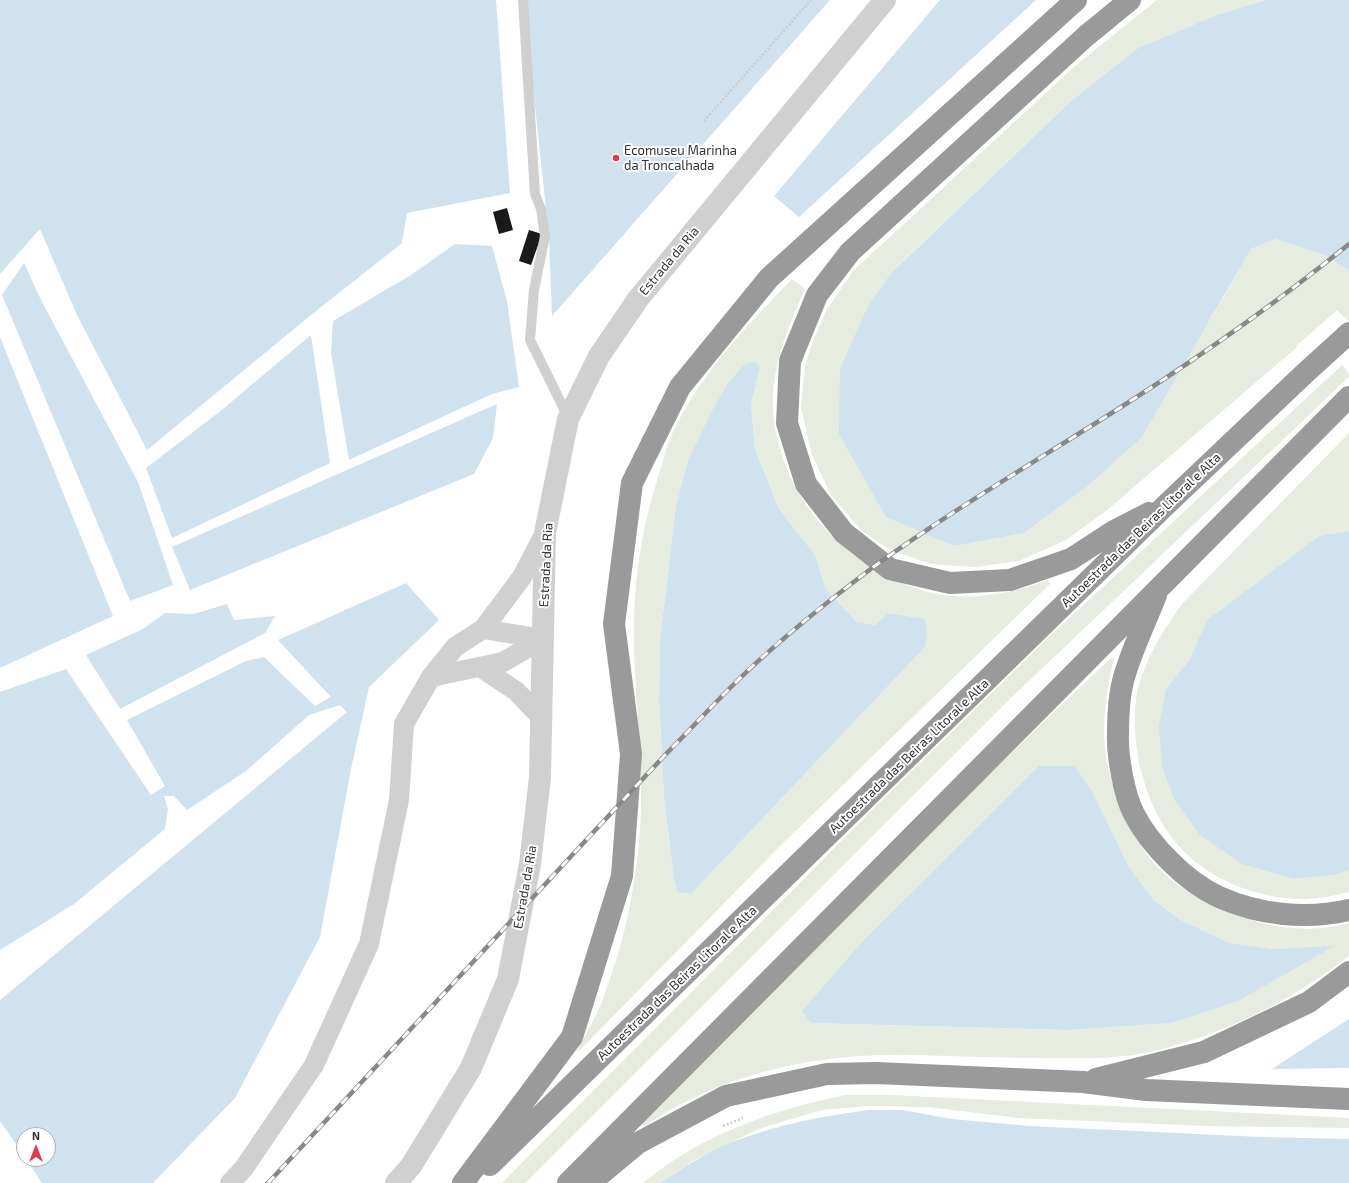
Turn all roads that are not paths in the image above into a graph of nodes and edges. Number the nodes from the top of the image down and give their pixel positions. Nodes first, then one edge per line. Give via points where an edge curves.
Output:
1 (523, 0) edge
2 (885, 0) edge
3 (1076, 0) edge
4 (1130, 0) edge
5 (1349, 334) edge
6 (1343, 403) edge
7 (568, 419) junction
8 (1168, 503) junction
9 (545, 533) junction
10 (1159, 587) junction
11 (483, 629) junction
12 (543, 639) junction
13 (480, 666) junction
14 (431, 677) junction
15 (542, 718) junction
16 (1349, 910) edge
17 (1349, 972) edge
18 (1083, 1082) junction
19 (1349, 1099) edge
20 (230, 1183) edge
21 (396, 1183) edge
22 (463, 1183) edge
23 (472, 1183) edge
24 (568, 1183) edge
25 (590, 1183) edge

1 - 7 lane via 534,194 541,209 545,236 534,290 530,340
2 - 7 street, Estrada da Ria via 638,299 599,356
3 - 22 highway via 769,278 680,387 632,483 614,624 631,754 622,876 572,1037
4 - 8 highway via 1064,56 850,252 817,295 790,360 787,423 806,484 844,533 890,569 950,583 1010,580 1071,559 1114,531
5 - 8 highway, Autoestrada das Beiras Litoral e Alta
6 - 10 highway
7 - 9 street, Estrada da Ria
8 - 23 highway, Autoestrada das Beiras Litoral e Alta
9 - 11 street via 522,577
9 - 12 street, Estrada da Ria
10 - 16 highway via 1124,675 1120,700 1118,736 1122,776 1133,813 1155,846 1186,875 1218,897 1248,908 1288,915 1326,915
10 - 24 highway
11 - 12 street
11 - 14 street via 455,647
12 - 13 street via 502,662
12 - 15 street, Estrada da Ria
13 - 14 street
13 - 15 street via 516,691
14 - 20 street via 404,724 399,800 369,944 314,1065 244,1168
15 - 21 street, Estrada da Ria via 540,777 530,864 508,979 471,1068 411,1166
17 - 18 highway via 1309,1002 1204,1052
18 - 19 highway via 1146,1090
18 - 25 highway via 876,1073 827,1074 726,1096 638,1144

